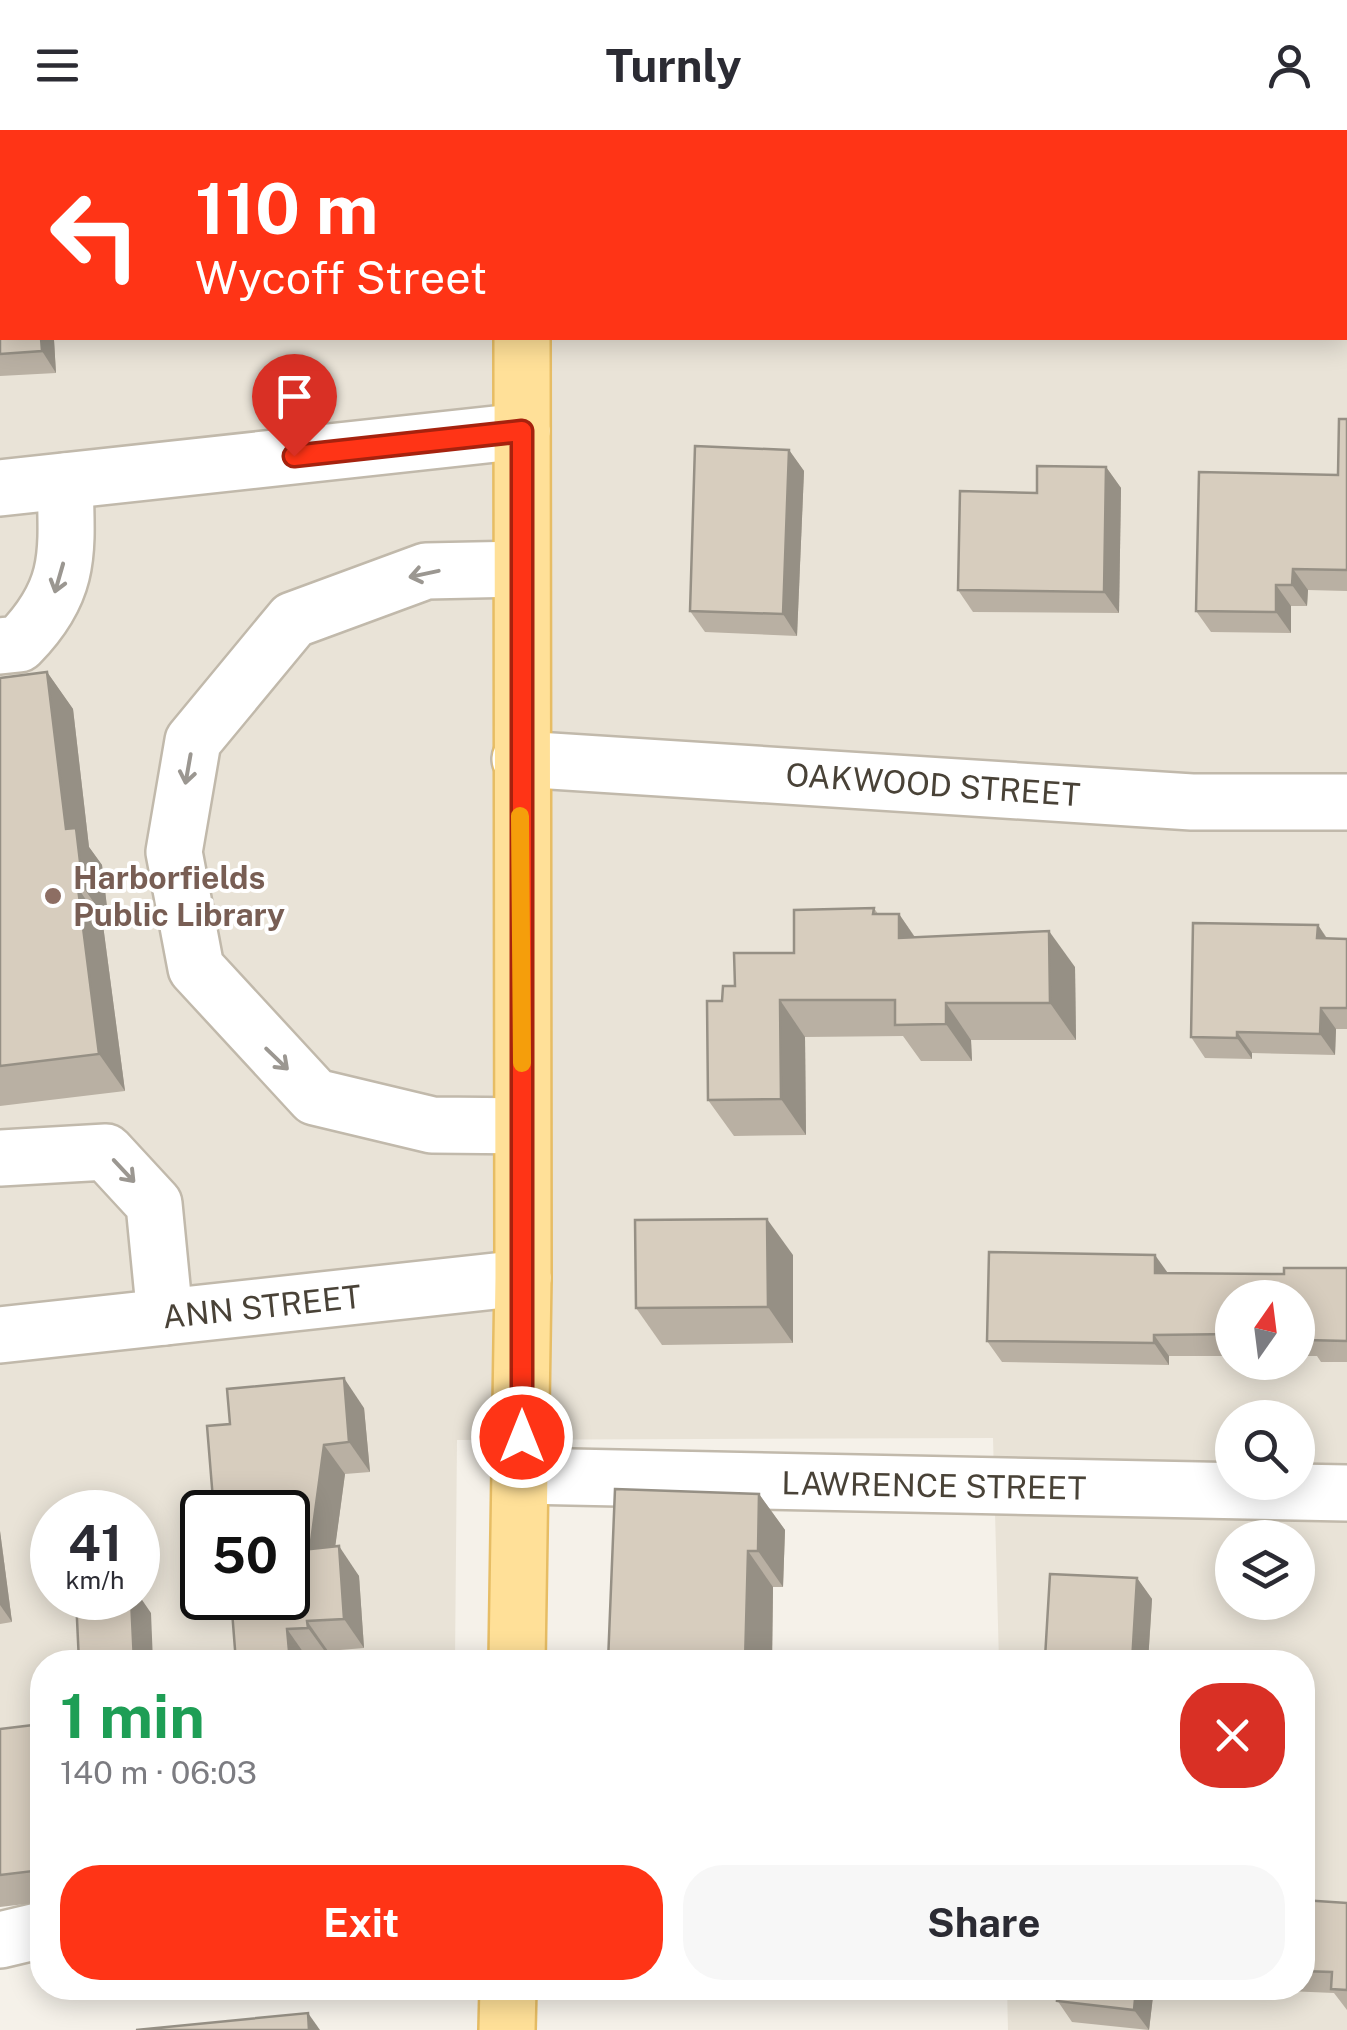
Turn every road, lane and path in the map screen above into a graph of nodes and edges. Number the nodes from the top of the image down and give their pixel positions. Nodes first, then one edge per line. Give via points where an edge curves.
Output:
1 (522, 340) edge
2 (522, 431) junction
3 (65, 481) junction
4 (0, 488) edge
5 (521, 569) junction
6 (0, 646) edge
7 (520, 759) junction
8 (1347, 802) edge
9 (522, 1126) junction
10 (0, 1158) edge
11 (523, 1278) junction
12 (165, 1317) junction
13 (0, 1335) edge
14 (522, 1476) junction
15 (1347, 1493) edge
16 (517, 1650) edge
17 (30, 1933) edge
18 (0, 1940) edge
19 (507, 2000) edge
20 (506, 2030) edge

1 - 2 main road
2 - 3 street
2 - 5 main road
3 - 4 street
3 -> 6 street via 67,551 49,613 19,644
5 - 7 main road
5 -> 9 street via 426,571 293,620 193,741 174,852 196,968 315,1096 432,1125
7 - 8 street, OAKWOOD STREET via 1192,802
7 - 9 main road
9 - 11 main road
10 -> 12 street via 106,1152 154,1204
11 - 12 street, ANN STREET
11 - 14 main road
12 - 13 street, ANN STREET
14 - 15 street, LAWRENCE STREET
14 - 16 main road
17 - 18 street
19 - 20 main road

